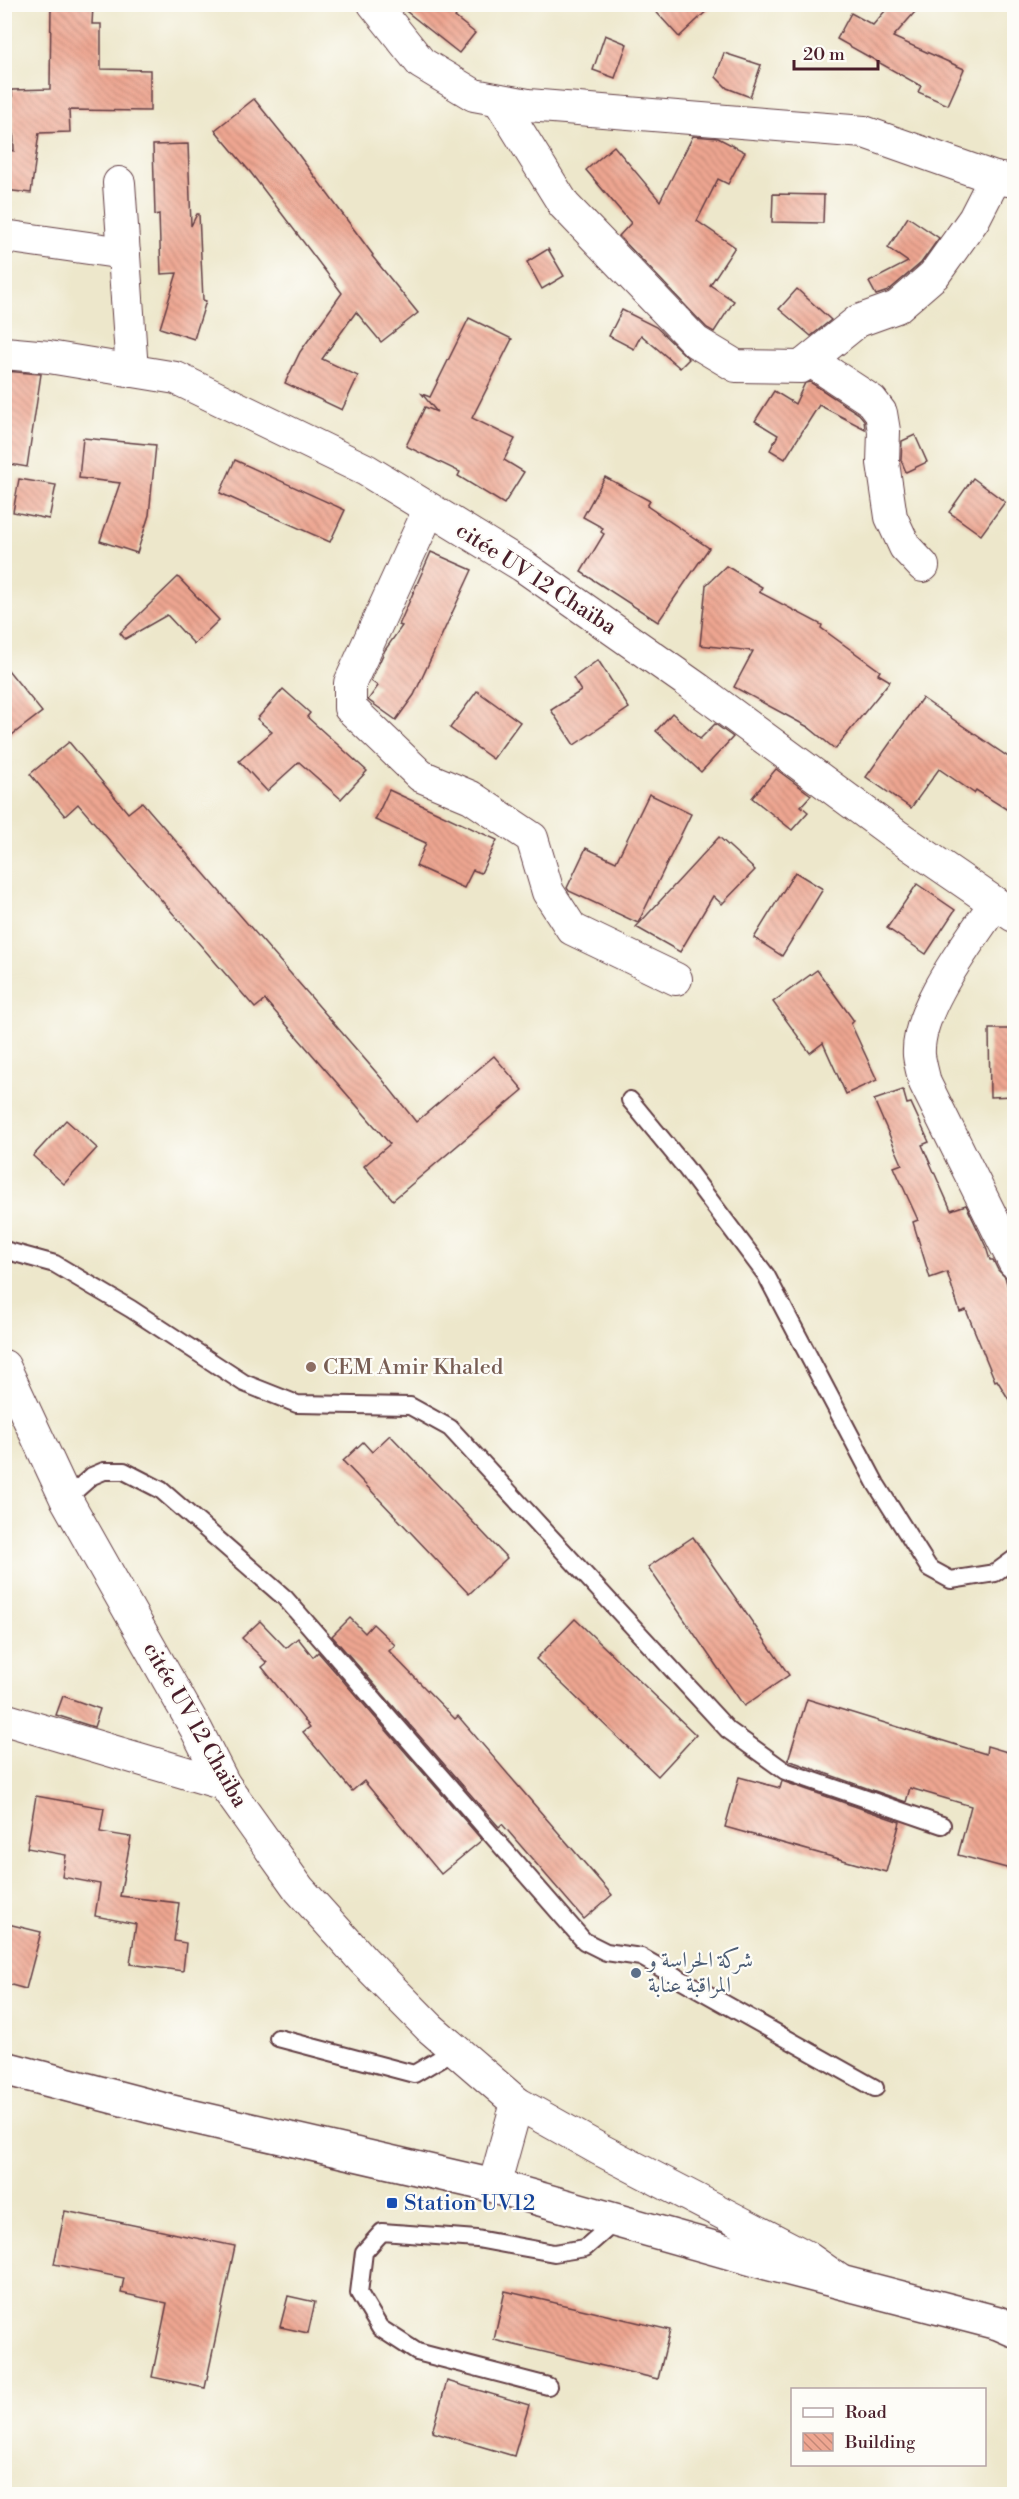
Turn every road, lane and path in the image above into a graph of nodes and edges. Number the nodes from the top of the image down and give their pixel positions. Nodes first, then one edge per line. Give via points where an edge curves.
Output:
1 (374, 4) edge
2 (499, 100) junction
3 (1004, 180) edge
4 (119, 183) dead end
5 (4, 236) edge
6 (124, 253) junction
7 (4, 353) edge
8 (811, 361) junction
9 (132, 371) junction
10 (429, 510) junction
11 (923, 566) dead end
12 (1004, 909) edge
13 (676, 979) dead end
14 (630, 1100) dead end
15 (4, 1250) edge
16 (1014, 1262) edge
17 (4, 1366) edge
18 (66, 1499) junction
19 (1014, 1559) edge
20 (4, 1719) edge
21 (224, 1784) junction
22 (942, 1825) dead end
23 (278, 2038) dead end
24 (455, 2050) junction
25 (4, 2068) edge
26 (875, 2088) dead end
27 (517, 2103) junction
28 (494, 2186) junction
29 (616, 2221) junction
30 (845, 2283) junction
31 (1014, 2330) edge
32 (548, 2386) dead end

1 - 2 street via 422,63 474,95
2 - 3 street via 864,132
2 - 8 street via 564,205 696,342 736,366 801,367
3 - 8 street via 934,275 897,307 858,321
4 - 6 street
5 - 6 street
6 - 9 street
7 - 9 street, citée UV 12 Chaïba
8 - 11 street via 872,401 881,413 891,517 905,548
9 - 10 street, citée UV 12 Chaïba via 176,378 366,470
10 - 12 street, citée UV 12 Chaïba via 523,566
10 - 13 street via 350,683 350,708 422,776 471,796 532,838 548,892 572,929
12 - 16 street via 935,996 922,1030 919,1055 925,1083
14 - 19 lane via 766,1275 876,1484 929,1568 951,1580 994,1573
15 - 22 lane via 55,1264 244,1383 297,1404 410,1406 450,1428 728,1730 785,1771
17 - 18 street, citée UV 12 Chaïba
18 - 21 street, citée UV 12 Chaïba
18 - 26 lane via 92,1476 104,1472 124,1471 160,1490 285,1598 584,1941 606,1952 641,1957
20 - 21 street
21 - 24 street, citée UV 12 Chaïba via 299,1889 363,1960
23 - 24 lane via 414,2074
24 - 27 street, citée UV 12 Chaïba
25 - 28 street via 168,2111
27 - 28 street
27 - 30 street, citée UV 12 Chaïba via 805,2256
28 - 29 street
29 - 30 street
29 - 32 lane via 585,2248 554,2253 477,2239 382,2232 364,2252 358,2293 381,2328 417,2352
30 - 31 street

